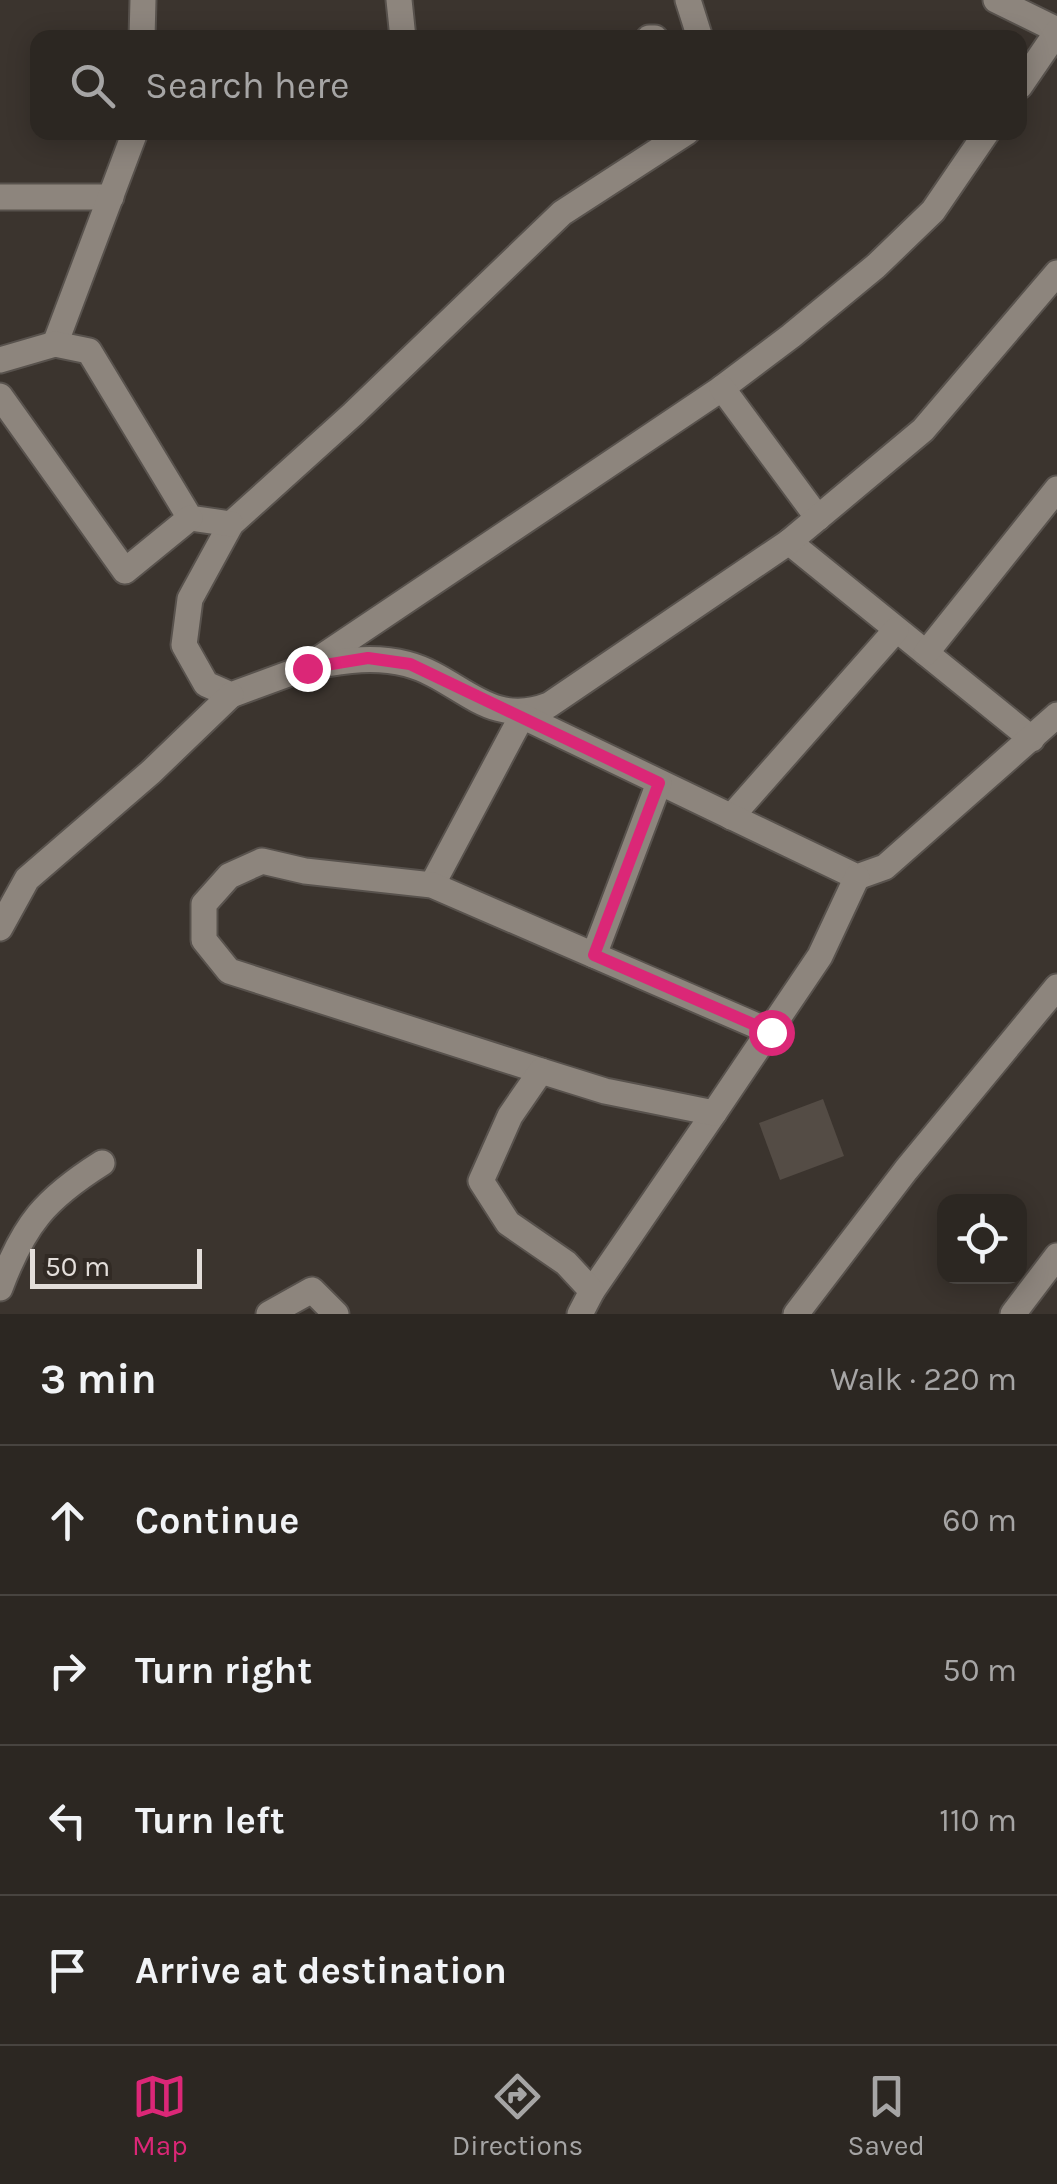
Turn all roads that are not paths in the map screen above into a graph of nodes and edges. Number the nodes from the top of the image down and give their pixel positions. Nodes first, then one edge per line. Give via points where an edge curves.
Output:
1 (143, 0) edge
2 (399, 0) edge
3 (688, 0) edge
4 (999, 1) edge
5 (142, 30) edge
6 (403, 30) edge
7 (697, 30) edge
8 (1057, 31) edge
9 (1027, 76) edge
10 (132, 140) edge
11 (675, 140) edge
12 (982, 140) edge
13 (111, 196) junction
14 (0, 197) edge
15 (1057, 273) edge
16 (55, 344) junction
17 (0, 360) edge
18 (722, 388) junction
19 (0, 396) edge
20 (1057, 489) edge
21 (190, 518) junction
22 (818, 518) junction
23 (230, 524) junction
24 (789, 542) junction
25 (896, 630) junction
26 (926, 653) junction
27 (307, 668) junction
28 (230, 694) junction
29 (1057, 715) edge
30 (522, 716) junction
31 (1032, 739) junction
32 (659, 783) junction
33 (731, 817) junction
34 (857, 877) junction
35 (432, 885) junction
36 (0, 928) edge
37 (594, 955) junction
38 (1057, 988) edge
39 (771, 1032) junction
40 (541, 1070) junction
41 (714, 1113) junction
42 (102, 1163) dead end
43 (1057, 1256) edge
44 (0, 1288) edge
45 (586, 1303) edge
46 (268, 1314) edge
47 (336, 1314) edge
48 (796, 1314) edge
49 (1012, 1314) edge

1 - 5 street
2 - 6 street
3 - 7 street
4 - 8 street
8 - 9 street
10 - 13 street
11 - 23 street via 562,213
12 - 18 street via 933,211 876,266
13 - 14 street
13 - 16 street
15 - 22 street via 923,430
16 - 17 street
16 - 21 street via 90,350
18 - 22 street
18 - 27 street
19 - 21 street via 125,571
20 - 26 street
21 - 23 street
22 - 24 street
23 - 28 street via 190,599 184,645 206,684
24 - 25 street
24 - 30 street via 549,705
25 - 26 street
25 - 33 street
26 - 31 street
27 - 28 street
27 - 30 street via 368,658 410,664
28 - 36 street via 27,879
29 - 31 street
30 - 32 street
30 - 35 street
31 - 34 street via 885,867
32 - 33 street
32 - 37 street
33 - 34 street
34 - 39 street via 820,956
35 - 37 street
35 - 40 street via 262,861 229,876 204,904 204,940 229,971
37 - 39 street
38 - 48 street
39 - 41 street
40 - 41 street
40 - 45 street via 510,1116 482,1181 508,1223 566,1263
41 - 45 street
42 - 44 street via 34,1216
43 - 49 street
46 - 47 street via 312,1290

